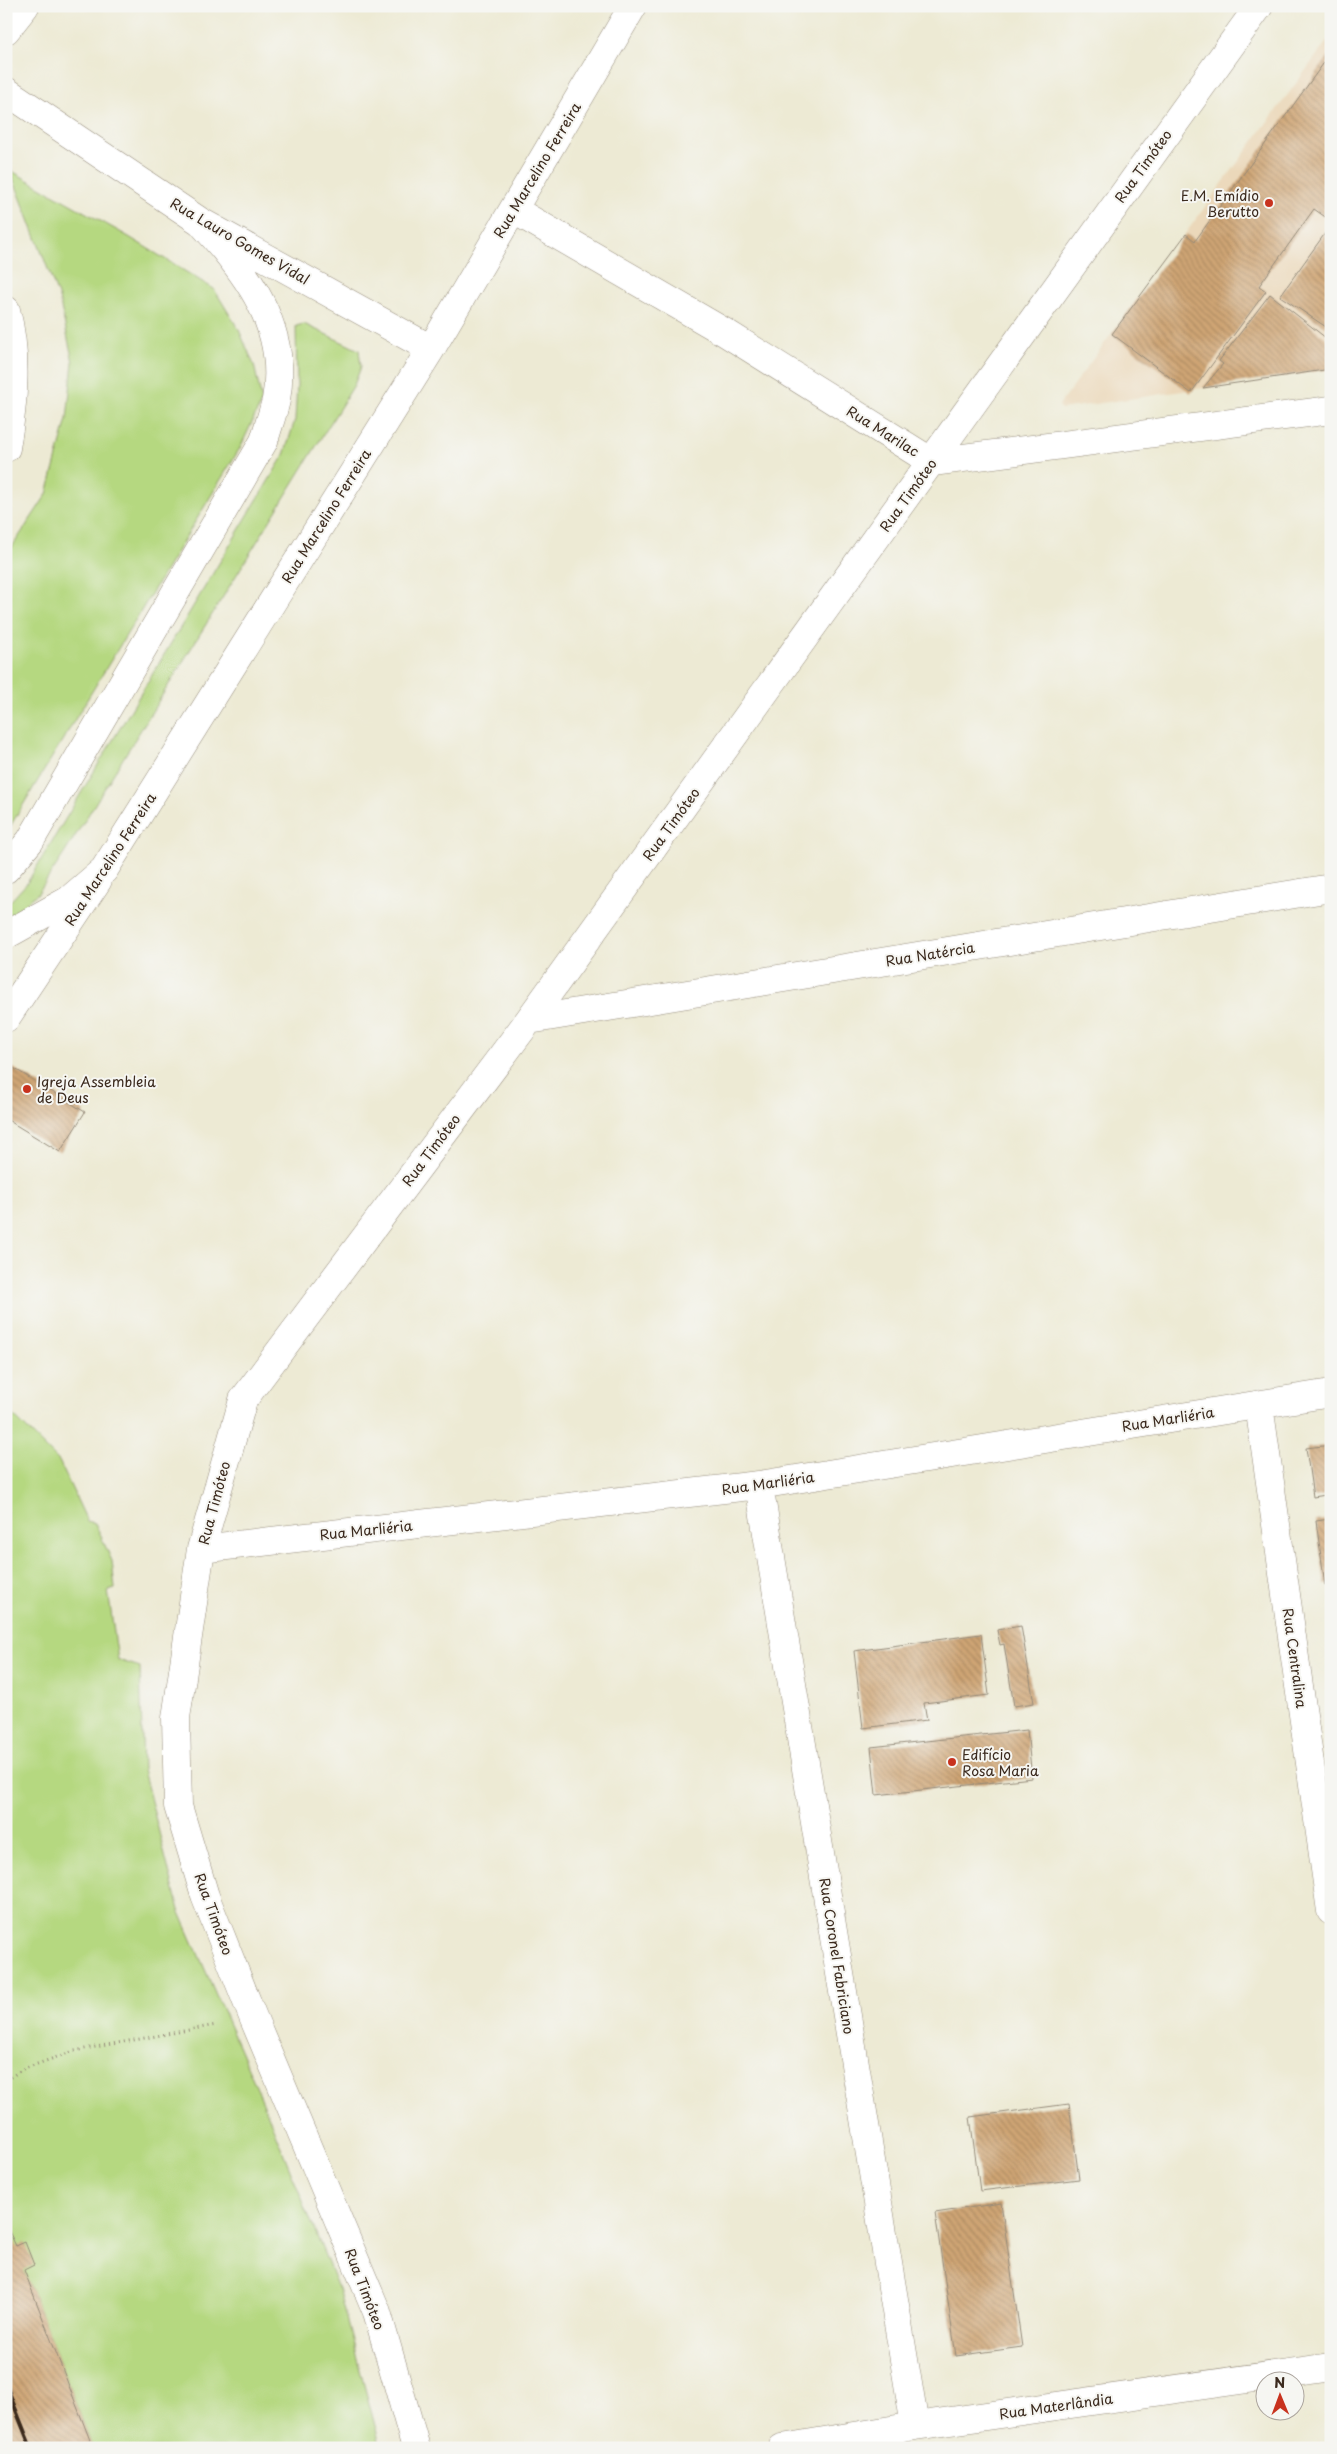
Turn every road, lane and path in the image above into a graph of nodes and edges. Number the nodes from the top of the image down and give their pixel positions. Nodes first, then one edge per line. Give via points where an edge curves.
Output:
1 (26, 6) edge
2 (633, 6) edge
3 (1259, 6) edge
4 (6, 30) edge
5 (6, 91) edge
6 (514, 210) junction
7 (201, 222) junction
8 (6, 310) edge
9 (431, 349) junction
10 (1331, 410) edge
11 (6, 448) edge
12 (932, 462) junction
13 (6, 869) edge
14 (104, 870) junction
15 (1331, 888) edge
16 (6, 935) edge
17 (6, 1018) edge
18 (529, 1020) junction
19 (1331, 1393) edge
20 (1259, 1405) junction
21 (759, 1486) junction
22 (201, 1549) junction
23 (1331, 1911) edge
24 (219, 2032) dead end
25 (6, 2080) edge
26 (1331, 2367) edge
27 (914, 2426) junction
28 (416, 2448) edge
29 (782, 2448) edge

1 - 4 street
2 - 6 street, Rua Marcelino Ferreira
3 - 12 street, Rua Timóteo
5 - 7 street, Rua Lauro Gomes Vidal
6 - 9 street, Rua Marcelino Ferreira
6 - 12 street, Rua Marilac via 726,333
7 - 9 street, Rua Lauro Gomes Vidal
7 - 13 street via 234,258 272,325 277,354 276,398 264,441 30,841
8 - 11 street via 13,343 15,386
9 - 14 street, Rua Marcelino Ferreira
10 - 12 street, Rua Marilac
12 - 18 street, Rua Timóteo
14 - 16 street via 69,900
14 - 17 street, Rua Marcelino Ferreira
15 - 18 street, Rua Natércia
18 - 22 street, Rua Timóteo via 243,1400
19 - 20 street, Rua Marliéria
20 - 21 street, Rua Marliéria
20 - 23 street, Rua Centralina
21 - 22 street, Rua Marliéria
21 - 27 street, Rua Coronel Fabriciano
22 - 28 street, Rua Timóteo via 176,1718 178,1806 216,1924 377,2312
24 - 25 path via 216,2024 74,2051 23,2069
26 - 27 street, Rua Materlândia
27 - 29 street, Rua Materlândia

